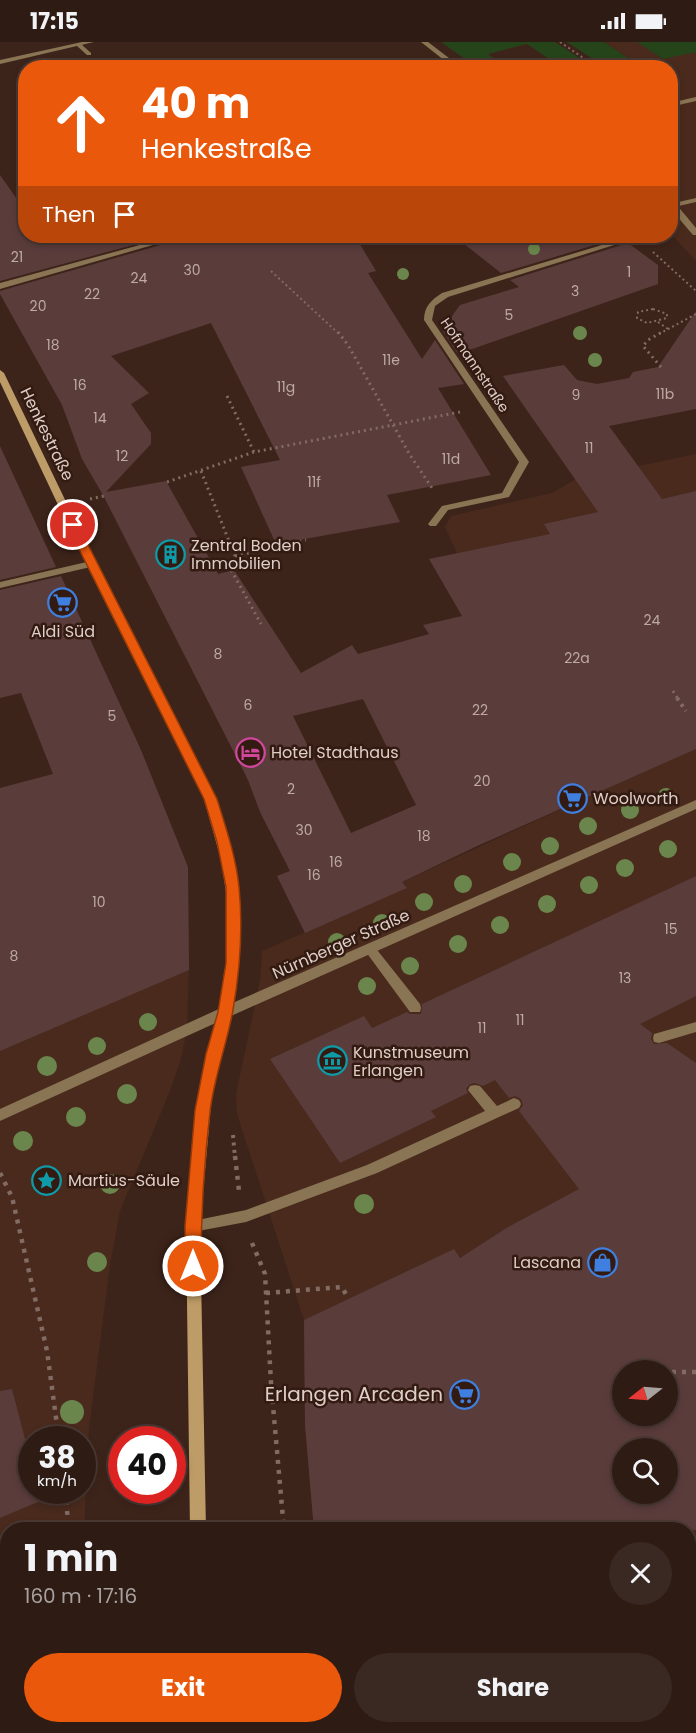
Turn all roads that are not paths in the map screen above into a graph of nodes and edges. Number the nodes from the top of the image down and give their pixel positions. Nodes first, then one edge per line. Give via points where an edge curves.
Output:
1 (91, 42) edge
2 (424, 42) edge
3 (79, 45) junction
4 (89, 54) dead end
5 (448, 60) edge
6 (0, 62) edge
7 (696, 99) edge
8 (678, 103) edge
9 (696, 200) edge
10 (678, 204) edge
11 (678, 213) edge
12 (696, 233) edge
13 (155, 243) edge
14 (615, 243) edge
15 (0, 286) edge
16 (1, 377) edge
17 (433, 524) dead end
18 (91, 564) junction
19 (0, 585) edge
20 (696, 804) edge
21 (370, 949) junction
22 (415, 1008) dead end
23 (226, 1012) junction
24 (696, 1027) edge
25 (659, 1038) dead end
26 (475, 1090) dead end
27 (514, 1104) dead end
28 (495, 1113) junction
29 (0, 1115) edge
30 (193, 1226) junction
31 (198, 1522) edge

1 - 3 street
2 - 5 street
3 - 4 street
3 - 6 street
7 - 8 street
9 - 10 street
11 - 12 street
13 - 15 street
14 - 17 street, Hofmannstraße via 433,302 428,320 524,462 506,495 445,508
16 - 18 street, Henkestraße
18 - 19 street
18 - 23 street, Henkestraße via 218,822 234,908 233,963
20 - 21 street, Nürnberger Straße
21 - 22 street
21 - 23 street, Nürnberger Straße
23 - 29 street, Nürnberger Straße
23 - 30 street, Henkestraße via 205,1094
24 - 25 street
26 - 28 street
27 - 28 street
28 - 30 street via 372,1169 240,1217
30 - 31 street, Henkestraße

